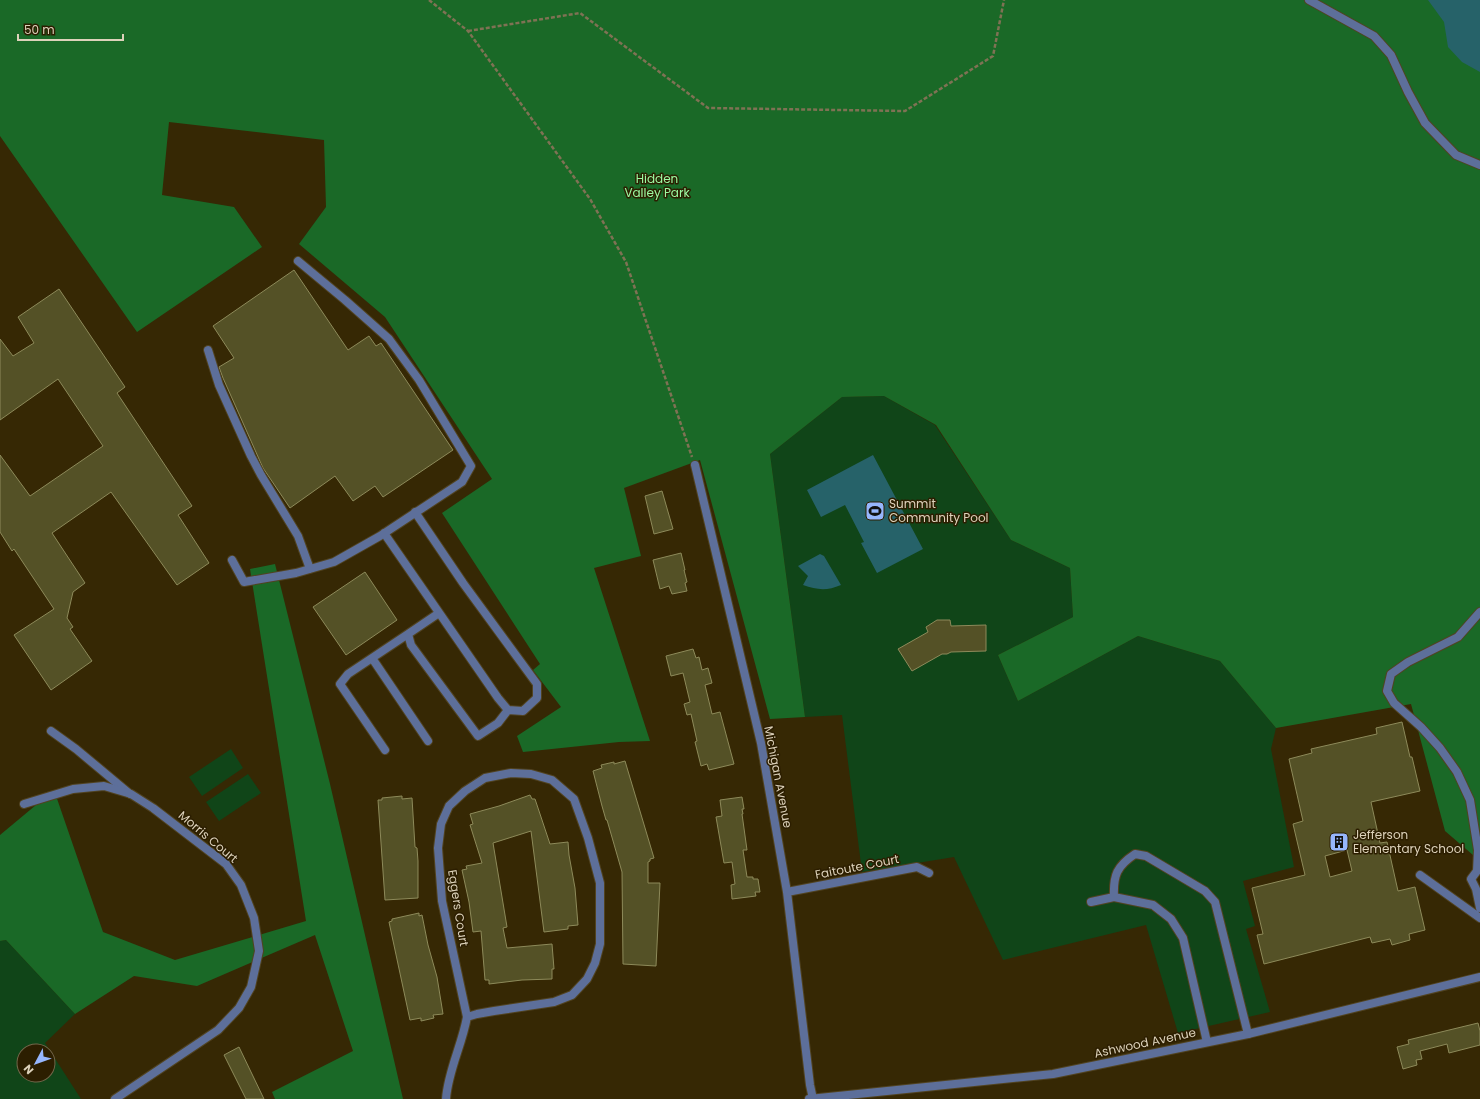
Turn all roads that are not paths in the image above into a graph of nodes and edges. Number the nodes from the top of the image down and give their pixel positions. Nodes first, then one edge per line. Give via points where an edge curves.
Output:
1 (1309, 0) edge
2 (1480, 165) edge
3 (298, 261) dead end
4 (208, 350) dead end
5 (695, 465) road end
6 (415, 512) junction
7 (384, 533) junction
8 (232, 560) dead end
9 (310, 569) junction
10 (1480, 612) edge
11 (439, 613) junction
12 (408, 634) junction
13 (372, 658) junction
14 (508, 710) junction
15 (51, 731) dead end
16 (428, 741) dead end
17 (385, 750) dead end
18 (131, 794) junction
19 (24, 804) dead end
20 (929, 873) dead end
21 (1420, 875) dead end
22 (787, 892) junction
23 (1114, 897) junction
24 (1091, 902) dead end
25 (1480, 908) edge
26 (1480, 918) edge
27 (1480, 977) edge
28 (467, 1017) junction
29 (1248, 1034) junction
30 (1207, 1042) junction
31 (115, 1099) edge
32 (446, 1099) edge
33 (812, 1099) edge

1 - 2 street via 1374,36 1391,55 1425,123 1456,155
3 - 6 street via 389,339 419,380 471,466 462,482
4 - 9 street via 219,385 251,456 298,536
5 - 22 street, Michigan Avenue via 761,743
6 - 7 street
6 - 14 street via 537,684 537,698 523,711
7 - 9 street via 334,562
7 - 11 street
8 - 9 street via 244,582
10 - 25 street via 1458,637 1408,662 1391,674 1387,691 1394,703 1440,748 1457,772 1470,800 1478,850 1477,871 1470,879 1476,889
11 - 12 street
11 - 14 street
12 - 13 street
12 - 14 street via 411,645 478,736 498,724
13 - 16 street
13 - 17 street via 348,674 340,684
15 - 18 street
18 - 19 street, Morris Court via 104,786 73,790
18 - 31 street, Morris Court via 226,864 241,885 254,918 259,951 251,987 239,1008 218,1030
20 - 22 street, Faitoute Court via 917,867
21 - 26 street
22 - 33 street, Michigan Avenue
23 - 24 street
23 - 29 street via 1117,871 1124,861 1135,854 1146,856 1205,891 1215,902
23 - 30 street via 1153,905 1171,919 1183,938
27 - 29 street, Ashwood Avenue
28 - 28 street, Eggers Court via 442,901 438,848 441,824 449,806 464,790 485,778 511,773 531,774 552,780 574,799 600,883 600,944 595,963 587,979 572,995 554,1002
28 - 32 street, Eggers Court via 464,1035 447,1087
29 - 30 street, Ashwood Avenue
30 - 33 street, Ashwood Avenue via 1053,1074

